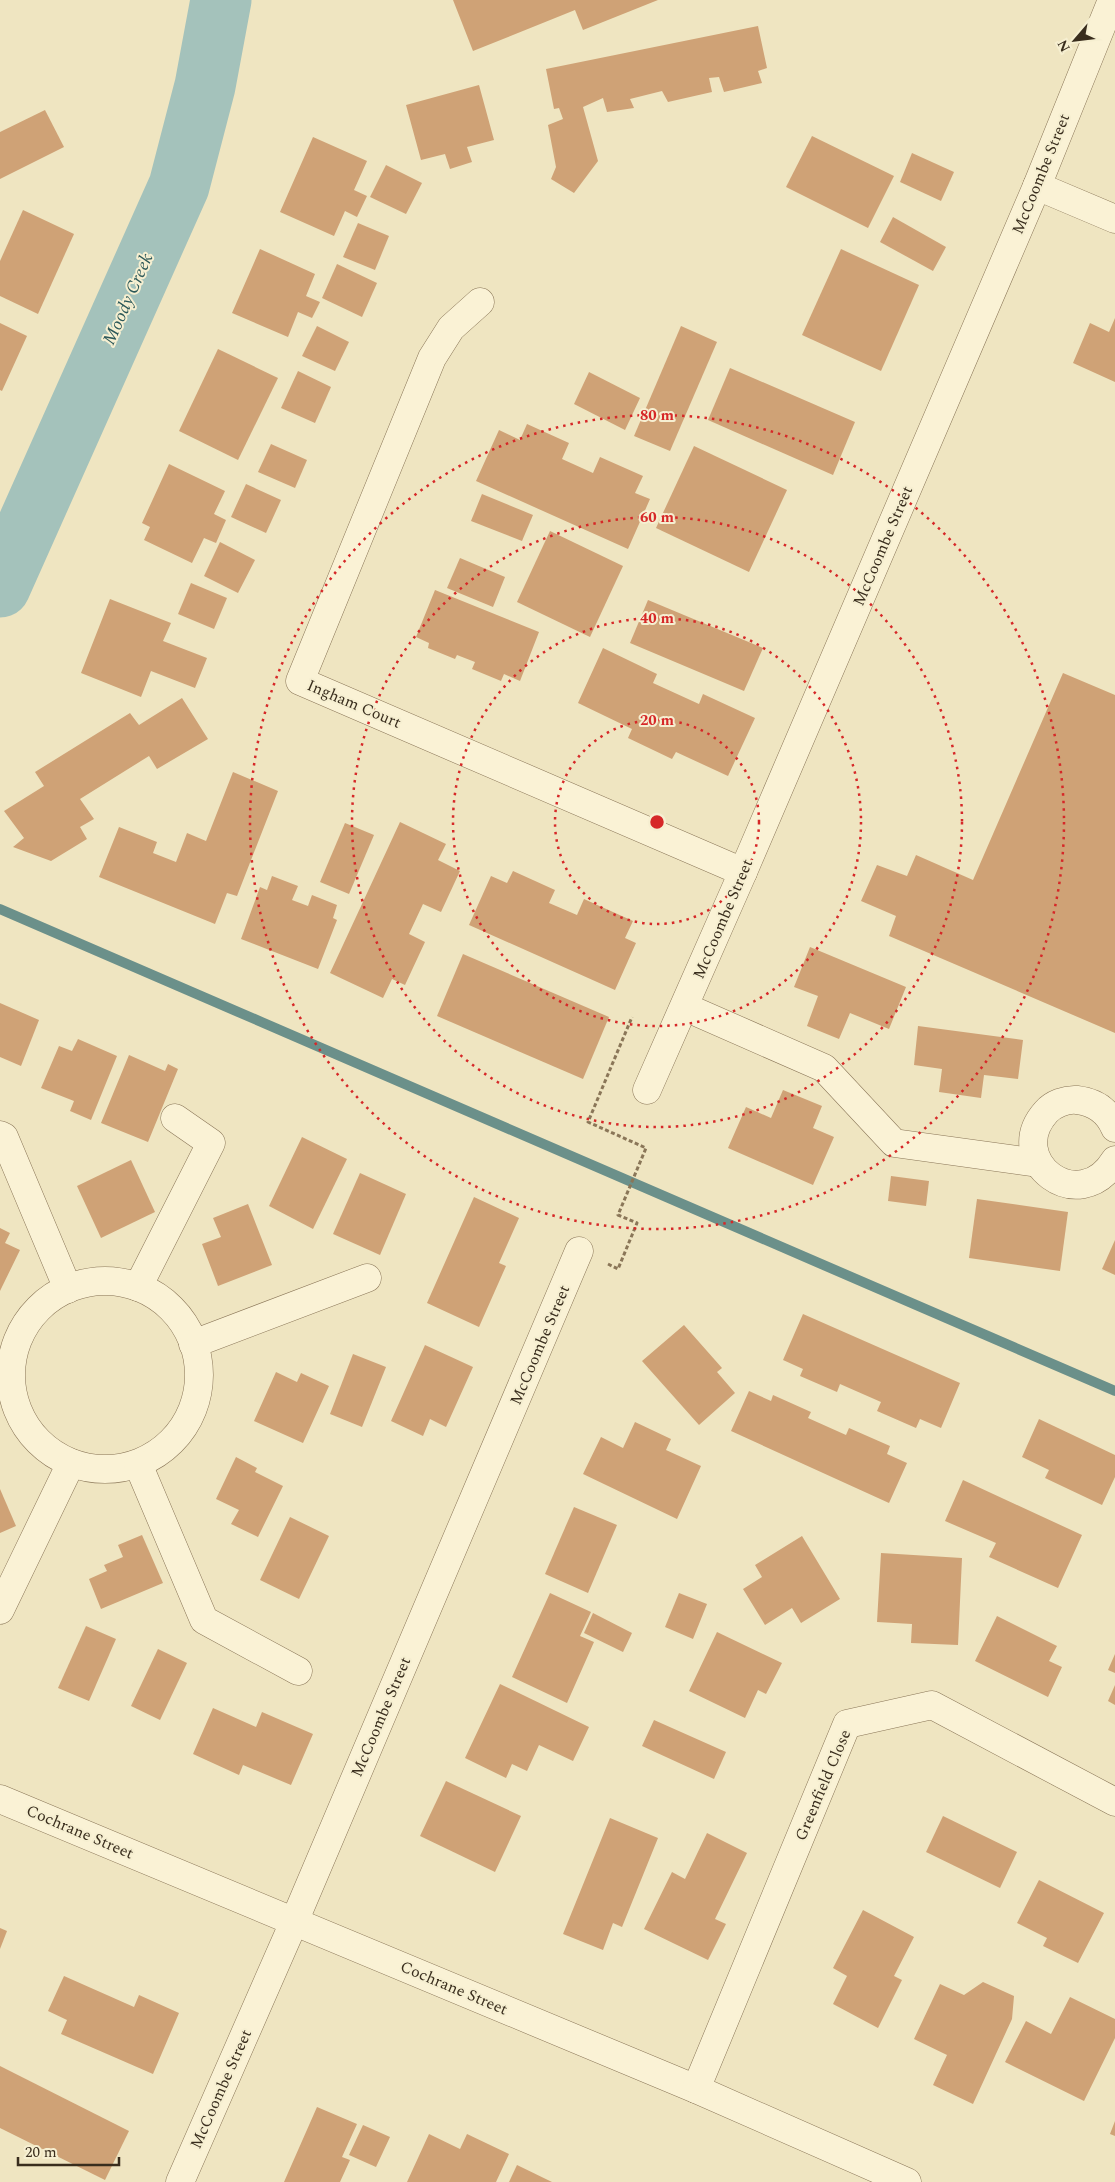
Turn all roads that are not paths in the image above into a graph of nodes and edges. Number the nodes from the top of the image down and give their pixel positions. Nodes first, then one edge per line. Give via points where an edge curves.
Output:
1 (1112, 0) edge
2 (1037, 186) junction
3 (1115, 219) edge
4 (480, 302) dead end
5 (743, 872) junction
6 (685, 1007) junction
7 (647, 1090) dead end
8 (175, 1118) dead end
9 (1115, 1128) edge
10 (0, 1135) edge
11 (1115, 1160) edge
12 (1038, 1163) junction
13 (579, 1251) dead end
14 (367, 1278) dead end
15 (138, 1288) junction
16 (68, 1289) junction
17 (193, 1344) junction
18 (9, 1412) edge
19 (71, 1463) junction
20 (138, 1464) junction
21 (0, 1610) edge
22 (298, 1671) dead end
23 (0, 1799) edge
24 (1115, 1802) edge
25 (294, 1922) junction
26 (696, 2089) junction
27 (180, 2182) edge
28 (907, 2182) edge

1 - 2 street, McCoombe Street
2 - 3 street
2 - 5 street, McCoombe Street
4 - 5 street, Ingham Court via 451,328 432,358 300,681
5 - 6 street, McCoombe Street
6 - 7 street, McCoombe Street
6 - 12 street via 824,1068 894,1143
8 - 15 street via 211,1142
9 - 12 street via 1102,1108 1088,1101 1060,1102 1038,1121 1033,1134 1033,1149
10 - 16 street via 4,1137
11 - 12 street via 1098,1180 1071,1185 1046,1174
13 - 25 street, McCoombe Street
14 - 17 street
15 - 16 street via 115,1281 85,1282
15 - 17 street via 146,1290 172,1309
16 - 18 street via 34,1313 18,1338 11,1367 14,1397
17 - 20 street via 199,1366 197,1398 184,1427 162,1451
18 - 19 street via 45,1448
19 - 20 street via 102,1470
19 - 21 street
20 - 22 street via 204,1620
23 - 25 street, Cochrane Street
24 - 26 street, Greenfield Close via 932,1705 847,1724
25 - 26 street, Cochrane Street
25 - 27 street, McCoombe Street
26 - 28 street, Cochrane Street

